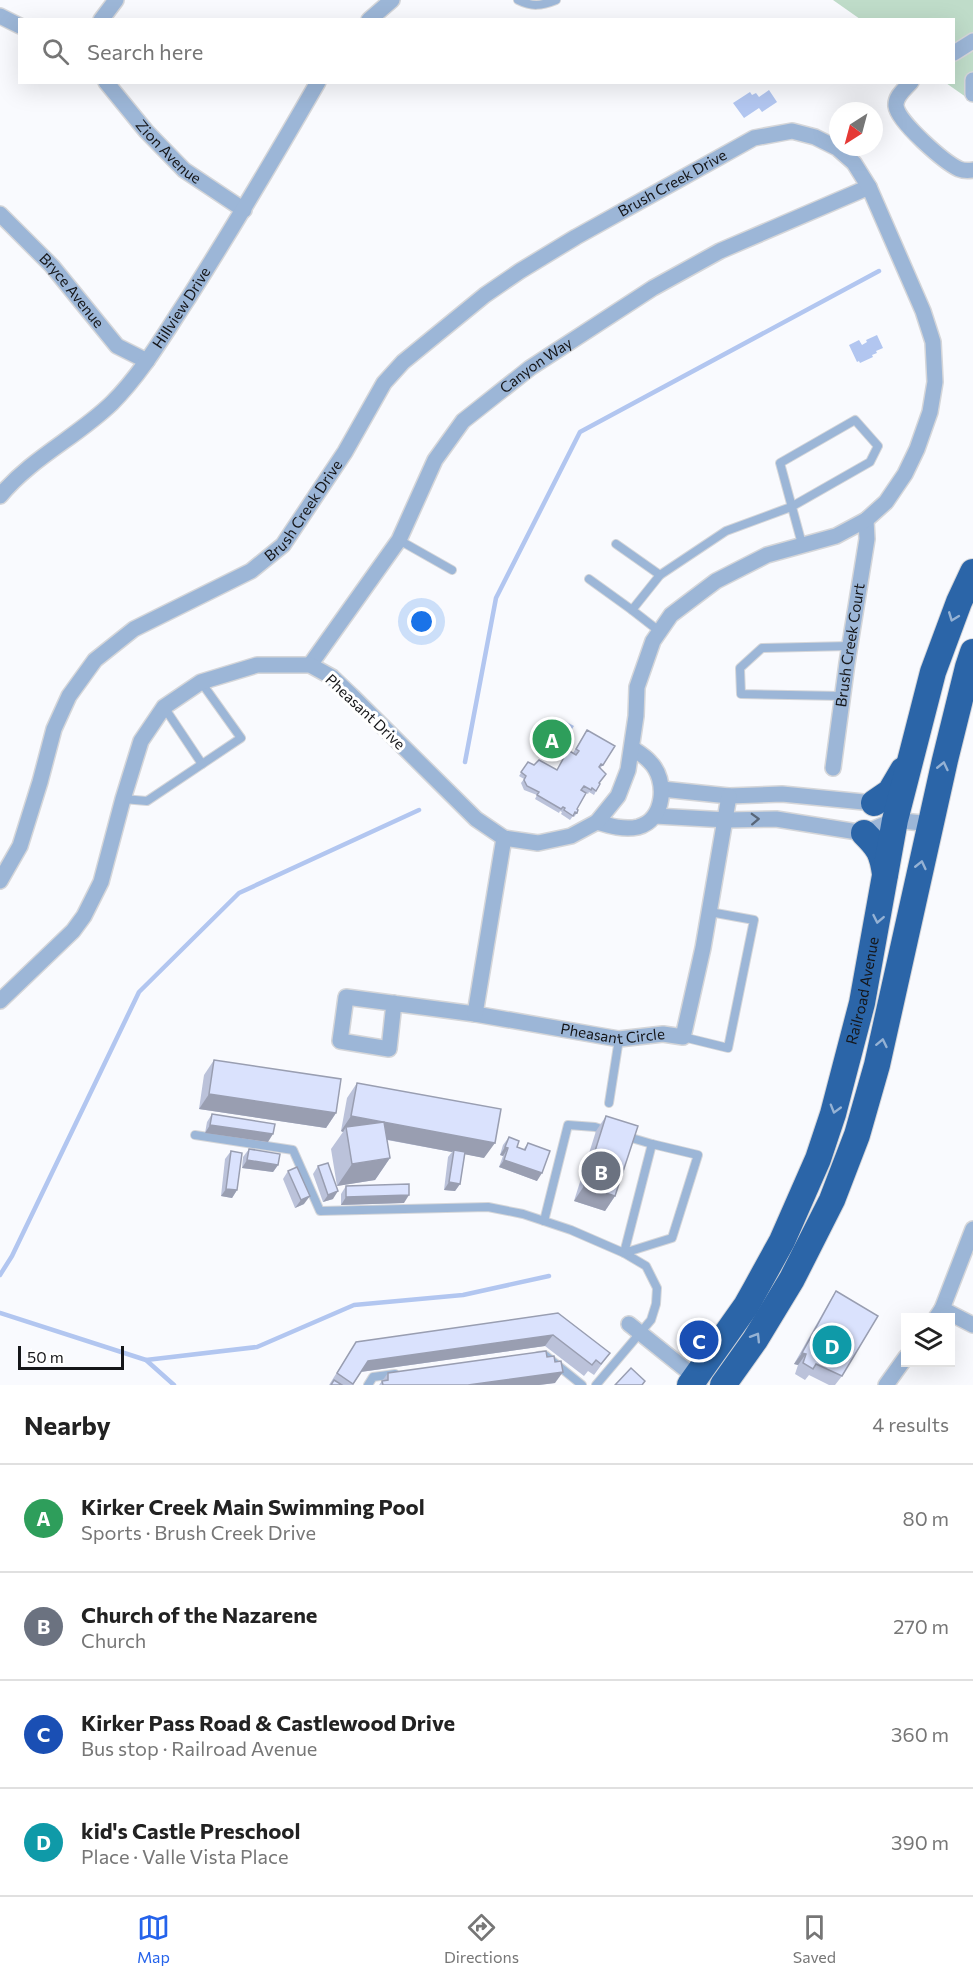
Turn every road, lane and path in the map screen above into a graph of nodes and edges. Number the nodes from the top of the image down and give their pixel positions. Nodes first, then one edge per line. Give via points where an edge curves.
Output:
1 (116, 0) edge
2 (392, 0) edge
3 (518, 0) edge
4 (556, 0) edge
5 (0, 16) edge
6 (102, 18) edge
7 (371, 18) edge
8 (18, 25) edge
9 (973, 41) edge
10 (955, 52) edge
11 (973, 80) edge
12 (108, 84) edge
13 (317, 84) edge
14 (909, 84) edge
15 (973, 94) edge
16 (973, 170) edge
17 (869, 187) junction
18 (244, 210) junction
19 (0, 214) edge
20 (147, 361) junction
21 (2, 487) edge
22 (791, 507) junction
23 (866, 520) junction
24 (399, 540) junction
25 (616, 544) dead end
26 (802, 544) junction
27 (452, 570) dead end
28 (973, 572) edge
29 (660, 576) junction
30 (589, 579) dead end
31 (632, 610) junction
32 (659, 631) junction
33 (850, 646) junction
34 (973, 652) edge
35 (310, 665) junction
36 (201, 682) junction
37 (842, 696) junction
38 (164, 707) junction
39 (918, 730) junction
40 (632, 748) junction
41 (202, 764) junction
42 (833, 768) dead end
43 (662, 789) junction
44 (618, 796) joint
45 (729, 796) junction
46 (123, 799) junction
47 (874, 803) junction
48 (655, 816) junction
49 (727, 820) junction
50 (895, 820) junction
51 (597, 822) junction
52 (930, 824) junction
53 (864, 833) junction
54 (504, 838) junction
55 (885, 879) junction
56 (0, 881) edge
57 (710, 912) junction
58 (0, 1001) edge
59 (394, 1003) junction
60 (475, 1014) junction
61 (683, 1037) junction
62 (619, 1039) junction
63 (609, 1102) dead end
64 (195, 1135) dead end
65 (652, 1144) junction
66 (544, 1221) junction
67 (973, 1229) edge
68 (624, 1253) junction
69 (939, 1313) edge
70 (955, 1319) edge
71 (973, 1325) edge
72 (635, 1329) junction
73 (534, 1356) edge
74 (901, 1364) edge
75 (408, 1372) edge
76 (697, 1383) edge
77 (580, 1384) edge
78 (368, 1385) edge
79 (569, 1385) edge
80 (596, 1385) edge
81 (723, 1385) edge
82 (886, 1385) edge

1 - 6 street
2 - 7 street
3 - 4 lane via 534,6
5 - 8 street
9 - 10 street
11 - 15 street
12 - 18 street, Zion Avenue via 184,170
13 - 18 street, Hillview Drive
14 - 16 street via 897,98 901,116 935,153 960,170
17 - 23 street, Brush Creek Drive via 923,310 933,342 935,382 930,412 905,474 886,502
17 - 24 street, Canyon Way via 720,251 653,288 530,368 463,421 435,460
17 - 56 street, Brush Creek Drive via 854,163 816,137 792,131 754,138 576,237 485,295 403,362 384,383 345,452 283,545 251,571 134,629 95,660 69,696 54,729 20,846
18 - 20 street, Hillview Drive
19 - 20 street, Bryce Avenue via 52,266 117,346
20 - 21 street, Hillview Drive via 112,403
22 - 22 lane via 780,463 855,420 878,446 870,462
22 - 26 lane
22 - 29 lane via 726,531
23 - 26 street, Brush Creek Drive via 836,536
23 - 33 street, Brush Creek Court via 867,539
24 - 27 lane
24 - 35 street, Canyon Way
25 - 29 lane
26 - 32 street, Brush Creek Drive via 766,555 716,581 671,615
28 -> 39 highway, Railroad Avenue via 935,663
29 - 31 lane
30 - 31 lane
31 - 32 lane
32 - 40 street, Brush Creek Drive via 638,687
33 - 37 street, Brush Creek Court
33 - 37 lane via 762,648 740,668 741,694
52 -> 34 highway, Railroad Avenue
35 - 36 street, Pheasant Drive via 257,665
35 - 54 street, Pheasant Drive via 332,677 476,819
36 - 38 street, Pheasant Drive
36 - 41 lane via 241,738
37 - 42 street, Brush Creek Court
38 - 41 lane
38 - 46 street, Pheasant Drive via 141,741
39 - 47 highway via 900,778 890,792
39 - 50 highway, Railroad Avenue
40 - 43 street via 658,771
40 - 44 street, Brush Creek Drive
41 - 46 lane via 147,801
43 - 45 street
43 - 48 street
44 - 51 street, Pheasant Drive
45 - 47 street via 782,794
45 - 49 street, Pheasant Circle
46 - 58 street, Pheasant Drive via 102,882 84,916
47 - 50 street
48 - 49 street
48 - 51 street via 636,827 617,828
49 -> 53 street via 776,819
49 - 57 street, Pheasant Circle
50 - 52 street
50 - 53 street
50 - 55 highway, Railroad Avenue
51 - 54 street, Pheasant Drive via 571,836 538,843
81 -> 52 highway, Railroad Avenue via 792,1279 832,1200 857,1135 877,1065
53 - 55 highway via 882,855
54 - 60 street
55 -> 76 highway, Railroad Avenue via 862,1003 818,1159 782,1241
57 - 61 street, Pheasant Circle
57 - 61 lane via 754,920 728,1047
59 - 59 street, Pheasant Circle via 346,997 340,1041 389,1049
59 - 60 street, Pheasant Circle
60 - 62 street, Pheasant Circle
61 - 62 street, Pheasant Circle via 663,1034
62 - 63 lane
64 - 66 lane via 293,1150 320,1211 488,1207
65 - 66 lane via 595,1127 568,1125
65 - 68 lane
65 - 68 lane via 698,1155 672,1238
66 - 68 lane
67 - 69 street
68 - 72 lane via 646,1266 657,1288 651,1320
70 - 71 street
72 - 76 street
72 - 80 lane
73 - 77 lane via 545,1355
74 - 82 street
75 - 78 lane via 373,1377
77 - 79 lane

